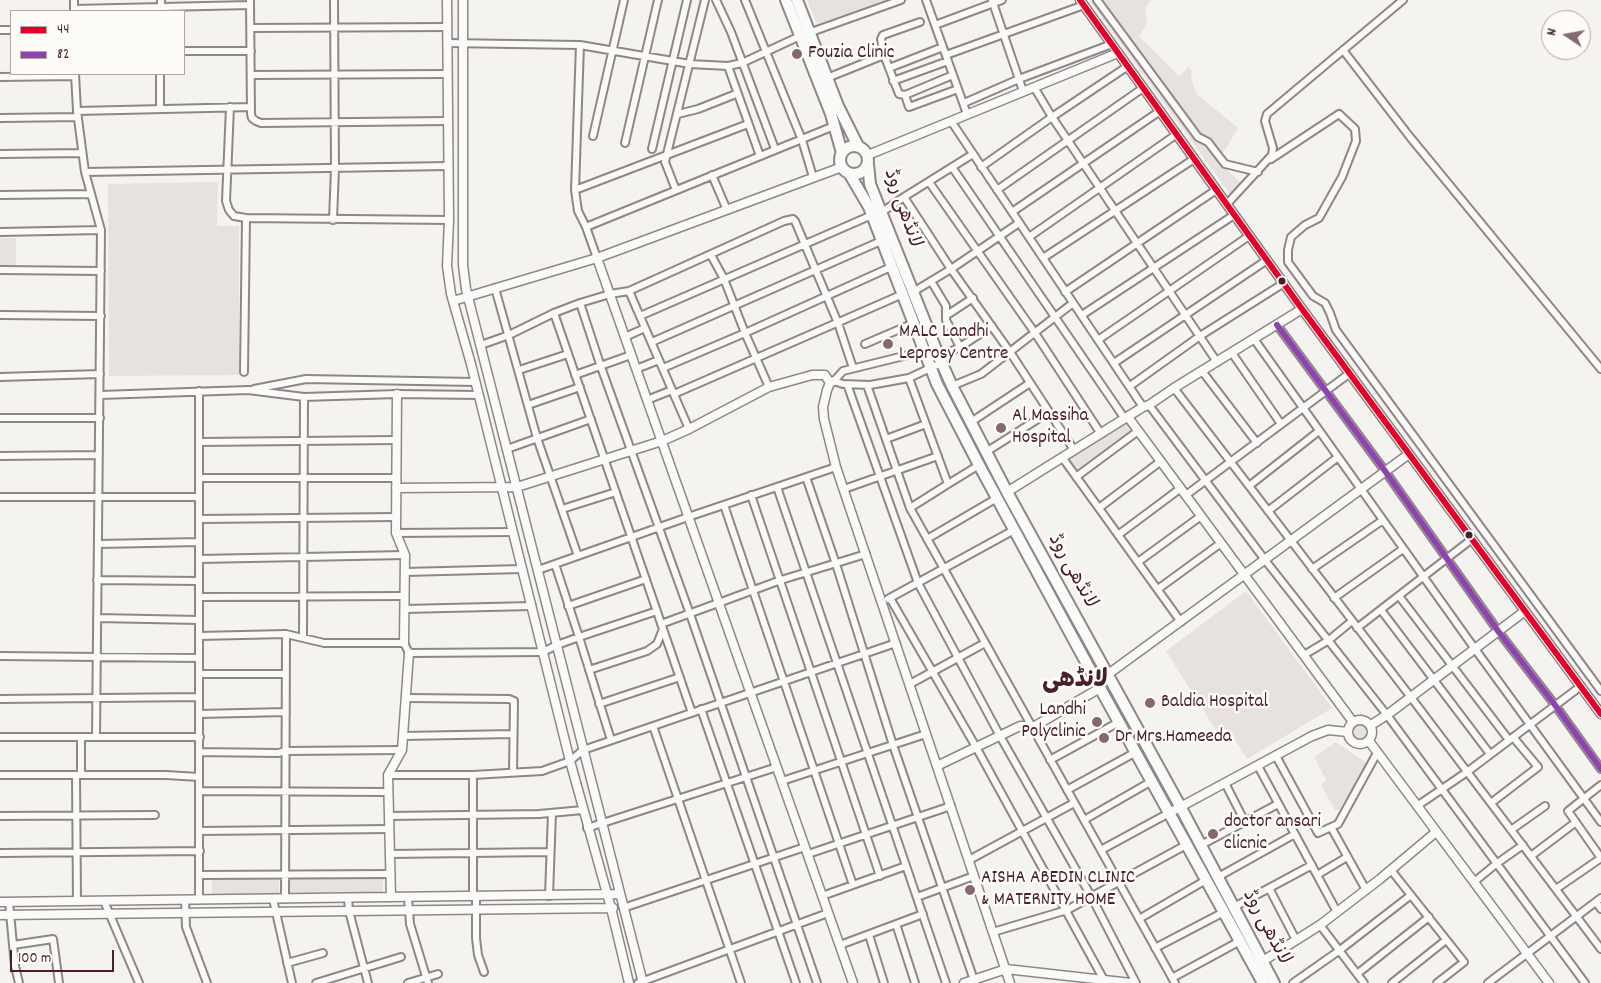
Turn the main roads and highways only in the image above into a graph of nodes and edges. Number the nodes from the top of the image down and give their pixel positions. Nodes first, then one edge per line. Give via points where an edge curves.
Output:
1 (786, 0) edge
2 (797, 0) edge
3 (805, 34) junction
4 (858, 146) junction
5 (842, 153) junction
6 (868, 160) junction
7 (846, 170) junction
8 (877, 214) junction
9 (908, 293) junction
10 (1262, 983) edge
11 (1274, 983) edge

1 - 3 main road
2 - 3 main road
3 - 4 main road
3 - 5 main road
4 - 5 main road via 849,147
4 - 6 main road via 865,151
5 - 7 main road
6 - 7 main road via 862,172 854,174
6 - 8 main road, لانڈھی روڈ
7 - 8 main road, لانڈھی روڈ
8 - 9 main road, لانڈھی روڈ
8 - 9 main road, لانڈھی روڈ via 881,241
9 - 10 main road, لانڈھی روڈ via 914,323 931,368 979,465
9 - 11 main road, لانڈھی روڈ via 1007,492

